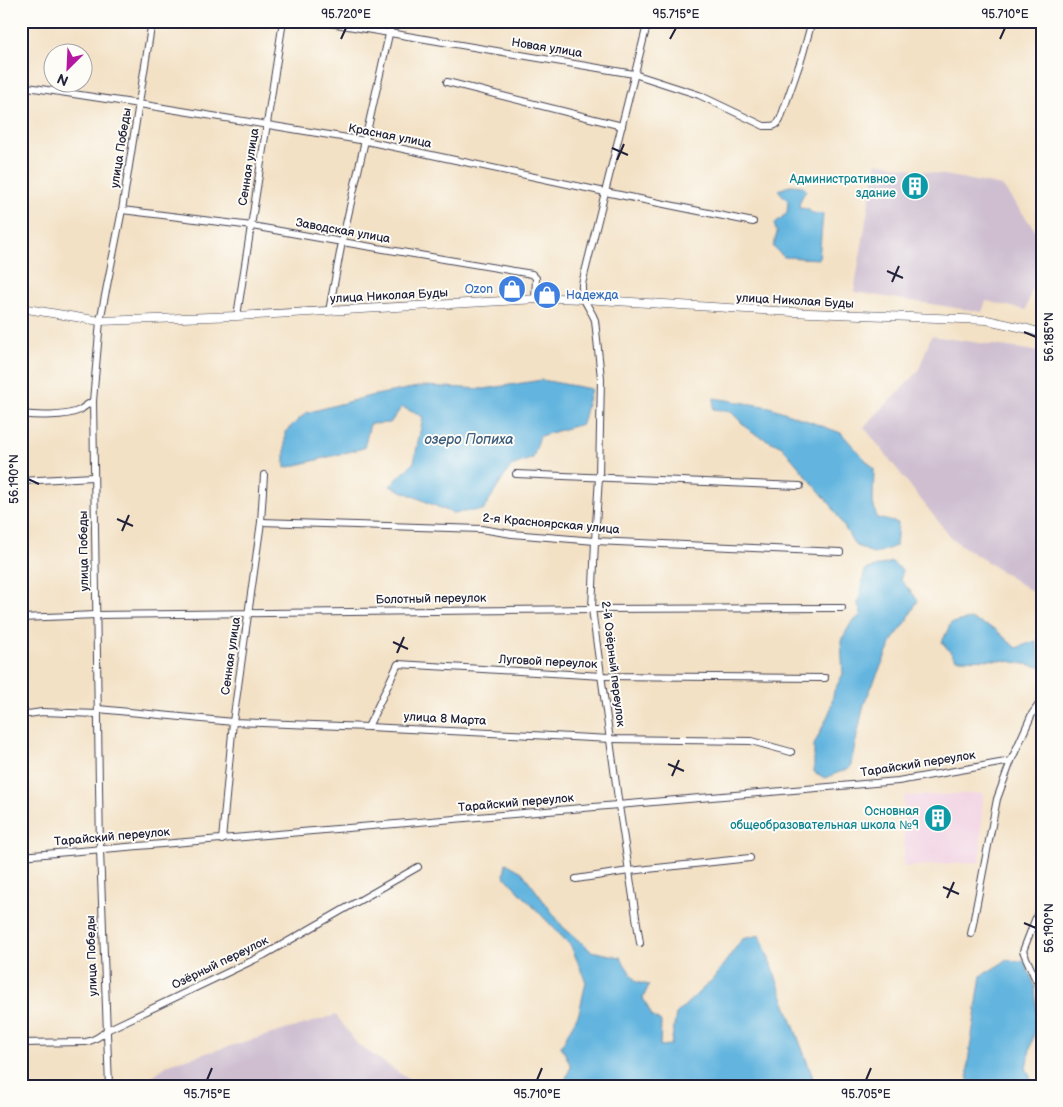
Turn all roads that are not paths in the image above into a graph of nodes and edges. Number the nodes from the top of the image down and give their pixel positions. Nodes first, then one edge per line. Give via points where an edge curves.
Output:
1 (152, 21) edge
2 (283, 21) edge
3 (318, 21) edge
4 (392, 21) edge
5 (648, 21) edge
6 (812, 21) edge
7 (389, 33) junction
8 (634, 74) junction
9 (447, 82) dead end
10 (21, 86) edge
11 (139, 104) junction
12 (267, 125) junction
13 (622, 126) junction
14 (366, 141) junction
15 (605, 192) junction
16 (122, 210) junction
17 (753, 222) dead end
18 (252, 226) junction
19 (342, 242) junction
20 (535, 299) junction
21 (583, 299) junction
22 (21, 308) edge
23 (329, 311) junction
24 (237, 316) junction
25 (100, 321) junction
26 (1042, 333) edge
27 (93, 401) junction
28 (21, 414) edge
29 (516, 474) dead end
30 (264, 475) dead end
31 (93, 477) junction
32 (599, 477) junction
33 (21, 481) edge
34 (800, 486) dead end
35 (261, 522) junction
36 (595, 541) junction
37 (840, 552) dead end
38 (592, 608) junction
39 (842, 608) dead end
40 (248, 613) junction
41 (96, 615) junction
42 (21, 618) edge
43 (602, 676) junction
44 (825, 678) dead end
45 (1042, 700) edge
46 (98, 711) junction
47 (21, 715) edge
48 (233, 722) junction
49 (368, 726) junction
50 (611, 739) junction
51 (791, 752) dead end
52 (1011, 761) junction
53 (619, 806) junction
54 (222, 840) junction
55 (100, 850) junction
56 (21, 856) edge
57 (750, 858) dead end
58 (418, 867) dead end
59 (629, 872) junction
60 (576, 879) dead end
61 (1042, 902) edge
62 (971, 934) dead end
63 (640, 943) dead end
64 (1042, 987) edge
65 (106, 1030) junction
66 (21, 1043) edge
67 (109, 1086) edge

1 - 11 street, улица Победы
2 - 12 street, Сенная улица
3 - 7 street, Новая улица
4 - 7 street
5 - 8 street
6 - 8 street, Новая улица via 780,120 774,126 764,126 699,95
7 - 8 street, Новая улица
7 - 14 street
8 - 13 street
9 - 13 street
10 - 11 street, Красная улица
11 - 12 street, Красная улица
11 - 16 street, улица Победы
12 - 14 street, Красная улица
12 - 18 street, Сенная улица
13 - 15 street
14 - 15 street, Красная улица
14 - 19 street
15 - 17 street, Красная улица
15 - 21 street via 582,284
16 - 18 street, Заводская улица
16 - 25 street, улица Победы
18 - 19 street, Заводская улица
18 - 24 street, Сенная улица
19 - 20 street, Заводская улица via 532,274 536,278
19 - 23 street
20 - 21 street, улица Николая Буды
20 - 23 street, улица Николая Буды
21 - 26 street, улица Николая Буды via 810,314 987,320
21 - 32 street, 2-й Озёрный переулок via 595,320 601,378
22 - 25 street, улица Николая Буды
23 - 24 street, улица Николая Буды
24 - 25 street, улица Николая Буды
25 - 27 street, улица Победы
27 - 28 street via 65,415
27 - 31 street, улица Победы
29 - 32 street
30 - 35 street, Сенная улица
31 - 33 street
31 - 41 street, улица Победы
32 - 34 street
32 - 36 street, 2-й Озёрный переулок
35 - 36 street, 2-я Красноярская улица via 481,529
35 - 40 street, Сенная улица
36 - 37 street, 2-я Красноярская улица
36 - 38 street, 2-й Озёрный переулок
38 - 39 street, Болотный переулок
38 - 40 street, Болотный переулок
38 - 43 street, 2-й Озёрный переулок
40 - 41 street, Болотный переулок
40 - 48 street, Сенная улица
41 - 42 street, Болотный переулок
41 - 46 street, улица Победы
43 - 44 street, Луговой переулок
43 - 49 street, Луговой переулок via 398,664
43 - 50 street, 2-й Озёрный переулок
45 - 52 street via 1032,714
46 - 47 street, улица 8 Марта
46 - 48 street, улица 8 Марта
46 - 55 street, улица Победы
48 - 49 street, улица 8 Марта
48 - 54 street, Сенная улица
49 - 50 street, улица 8 Марта
50 - 51 street, улица 8 Марта via 751,741
50 - 53 street, 2-й Озёрный переулок
52 - 53 street, Тарайский переулок via 898,782
52 - 62 street via 997,799
53 - 54 street, Тарайский переулок
53 - 59 street, 2-й Озёрный переулок
54 - 55 street, Тарайский переулок
55 - 56 street, Тарайский переулок
55 - 65 street, улица Победы
57 - 59 street
58 - 65 street, Озёрный переулок via 264,955
59 - 60 street
59 - 63 street, 2-й Озёрный переулок
61 - 64 street via 1023,950
65 - 66 street, Озёрный переулок via 98,1038 86,1042
65 - 67 street, улица Победы

